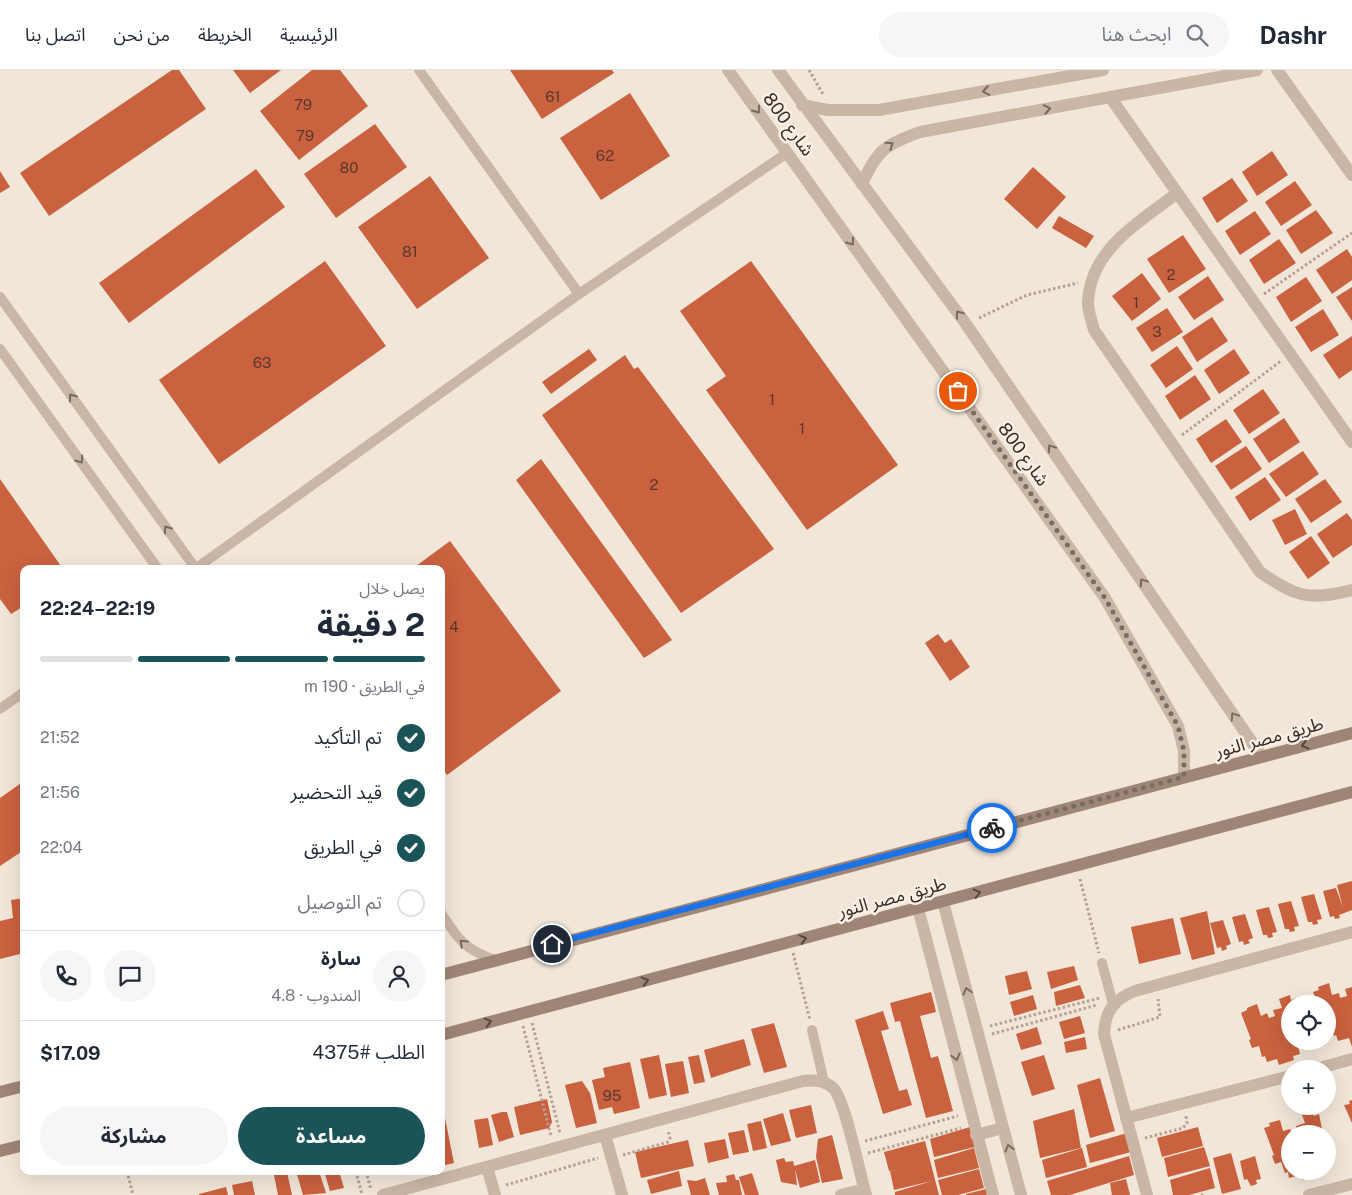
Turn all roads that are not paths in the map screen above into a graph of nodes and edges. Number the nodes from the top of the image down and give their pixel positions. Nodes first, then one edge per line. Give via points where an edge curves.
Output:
1 (419, 70) edge
2 (728, 70) edge
3 (778, 70) edge
4 (1103, 70) edge
5 (1257, 70) edge
6 (1277, 70) edge
7 (1110, 97) junction
8 (802, 105) junction
9 (788, 152) junction
10 (1352, 175) edge
11 (862, 184) junction
12 (1177, 193) junction
13 (579, 294) junction
14 (0, 297) edge
15 (0, 349) edge
16 (1352, 441) edge
17 (155, 565) edge
18 (193, 565) edge
19 (202, 565) edge
20 (1352, 590) edge
21 (20, 695) edge
22 (0, 709) edge
23 (1352, 733) edge
24 (1262, 757) junction
25 (1184, 777) junction
26 (1352, 792) edge
27 (943, 902) junction
28 (918, 908) junction
29 (445, 919) edge
30 (1352, 932) edge
31 (495, 960) junction
32 (1102, 963) road end
33 (445, 974) edge
34 (1112, 1000) junction
35 (812, 1030) road end
36 (445, 1034) edge
37 (1352, 1059) edge
38 (1336, 1063) edge
39 (1281, 1078) edge
40 (824, 1082) junction
41 (20, 1087) edge
42 (0, 1092) edge
43 (1126, 1118) junction
44 (974, 1124) junction
45 (1003, 1128) junction
46 (605, 1135) junction
47 (20, 1146) edge
48 (0, 1151) edge
49 (487, 1167) junction
50 (1352, 1184) edge
51 (494, 1192) edge
52 (865, 1192) edge
53 (383, 1195) edge
54 (622, 1195) edge
55 (841, 1195) edge
56 (992, 1195) edge
57 (1022, 1195) edge
58 (1147, 1195) edge
59 (1309, 1195) edge

1 - 13 lane
2 -> 9 street, شارع 800
3 - 8 street, شارع 800
4 -> 8 street via 879,110 828,110
5 - 7 street
6 - 10 street
11 -> 7 street via 873,159 894,141 920,132
7 - 12 street
8 - 11 street, شارع 800
9 - 13 lane
9 -> 25 street, شارع 800 via 1105,598 1178,726 1184,751
24 -> 11 street, شارع 800 via 966,324
12 - 16 street
12 - 20 street via 1102,256 1091,279 1088,305 1094,330 1260,572 1289,592 1322,598
13 - 19 lane
18 -> 14 lane
15 -> 17 lane
21 - 22 lane
23 -> 24 street, طريق مصر النور
24 - 25 street, طريق مصر النور
25 - 31 street, طريق مصر النور
27 -> 26 street, طريق مصر النور
27 - 28 street, طريق مصر النور
45 -> 27 street
36 -> 28 street, طريق مصر النور
28 -> 44 street
31 -> 29 lane via 476,954 461,943
30 - 34 street
31 - 33 street, طريق مصر النور
32 - 34 lane
34 - 43 street via 1104,1034
35 - 40 lane
37 - 38 street
39 - 43 street
40 - 46 street via 804,1081
40 - 52 street via 838,1095
41 - 42 street
43 - 58 street
44 - 45 street
44 - 56 street
57 -> 45 street
46 - 49 street
46 - 54 street
47 - 48 street
49 - 51 street
49 - 53 street
50 - 59 street
52 - 55 street

